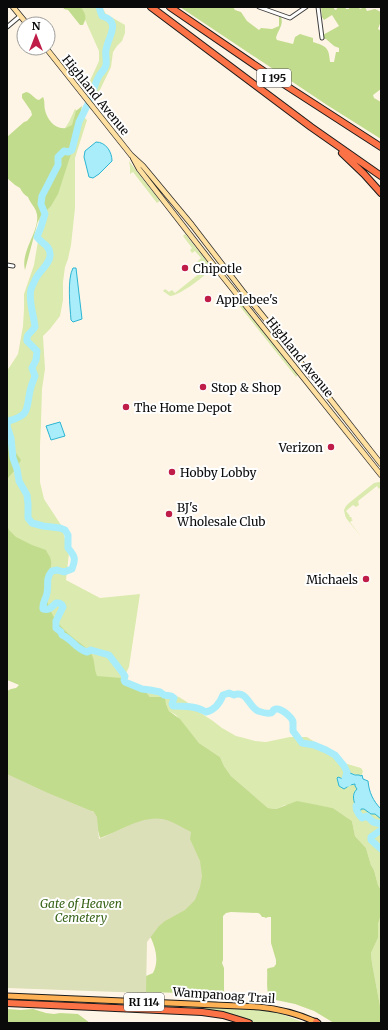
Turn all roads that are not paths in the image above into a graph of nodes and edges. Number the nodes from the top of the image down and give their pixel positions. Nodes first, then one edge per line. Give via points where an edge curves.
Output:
1 (13, 7) edge
2 (151, 7) edge
3 (170, 7) edge
4 (259, 7) edge
5 (306, 7) edge
6 (318, 7) edge
7 (20, 16) edge
8 (16, 19) edge
9 (7, 27) edge
10 (322, 38) dead end
11 (52, 56) edge
12 (323, 136) junction
13 (381, 147) edge
14 (131, 155) junction
15 (381, 176) edge
16 (381, 193) edge
17 (7, 265) edge
18 (13, 266) dead end
19 (381, 464) edge
20 (381, 475) edge
21 (7, 996) edge
22 (7, 1003) edge
23 (249, 1023) edge
24 (317, 1023) edge

1 - 7 main road
2 - 12 highway, I 195
3 - 13 highway, I 195
4 - 5 street via 290,18
6 - 10 street
8 - 9 street
11 - 14 main road, Highland Avenue
12 - 15 highway, I 195
12 - 16 highway
14 - 19 main road, Highland Avenue via 144,166
14 - 20 main road, Highland Avenue via 148,182
17 - 18 street
21 - 24 main road, Wampanoag Trail / RI 114 via 259,1007 281,1010
22 - 23 highway, Wampanoag Trail / RI 114 via 202,1012

